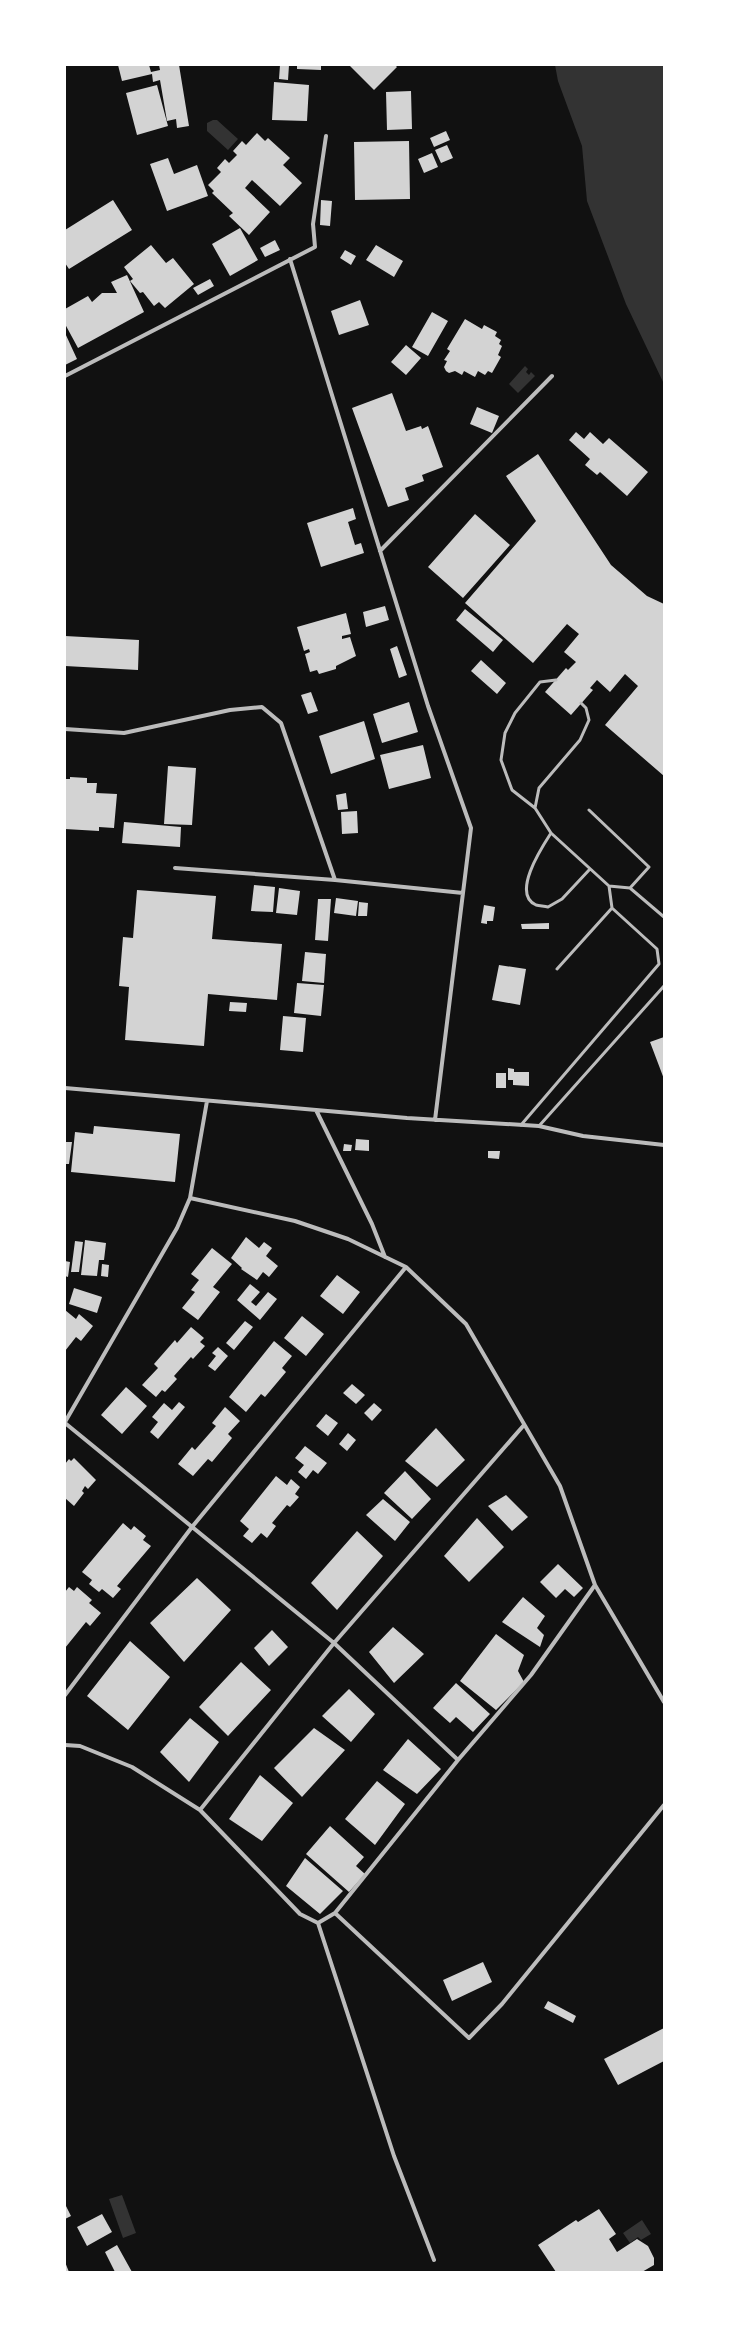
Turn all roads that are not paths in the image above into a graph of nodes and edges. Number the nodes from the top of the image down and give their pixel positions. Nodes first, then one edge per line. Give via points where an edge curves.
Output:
1 (326, 136) dead end
2 (290, 259) junction
3 (65, 376) edge
4 (552, 376) dead end
5 (380, 552) junction
6 (556, 680) dead end
7 (581, 703) dead end
8 (65, 729) edge
9 (535, 808) junction
10 (589, 810) dead end
11 (550, 833) junction
12 (175, 868) dead end
13 (590, 869) junction
14 (335, 880) junction
15 (609, 886) junction
16 (630, 888) junction
17 (462, 894) junction
18 (612, 908) junction
19 (664, 917) edge
20 (557, 969) dead end
21 (664, 986) edge
22 (65, 1088) edge
23 (207, 1101) junction
24 (316, 1110) junction
25 (435, 1120) junction
26 (521, 1125) junction
27 (539, 1126) junction
28 (664, 1145) edge
29 (190, 1198) junction
30 (384, 1256) junction
31 (406, 1267) junction
32 (65, 1422) edge
33 (524, 1425) junction
34 (192, 1527) junction
35 (595, 1585) junction
36 (334, 1643) junction
37 (65, 1695) edge
38 (664, 1702) edge
39 (65, 1745) edge
40 (458, 1760) junction
41 (664, 1804) edge
42 (200, 1810) junction
43 (335, 1913) junction
44 (318, 1923) junction
45 (434, 2260) dead end

1 - 2 street via 313,224 315,246
2 - 3 street
2 - 5 street
4 - 5 street
5 - 17 street via 428,706 471,828
6 - 9 lane via 540,682 515,712 505,733 501,760 512,790
7 - 9 lane via 586,708 589,720 580,740 539,788
8 - 14 street via 124,733 230,710 262,707 281,723
9 - 11 lane
10 - 16 lane via 649,867
11 - 13 lane
11 - 13 lane via 532,864 527,885 528,897 535,904 548,907 562,899
12 - 14 street
13 - 15 lane
14 - 17 street
15 - 16 lane
15 - 18 lane
16 - 19 lane
17 - 25 street
18 - 20 lane
18 - 26 lane via 657,949 659,964
21 - 27 lane
22 - 23 street
23 - 24 street
23 - 29 street
24 - 25 street
24 - 30 street via 372,1224
25 - 26 street
26 - 27 street
27 - 28 street via 583,1136
29 - 30 street via 295,1221 348,1239
29 - 32 street via 177,1228
30 - 31 street
31 - 33 street via 466,1324
31 - 34 street
32 - 34 street
33 - 35 street via 560,1486
33 - 36 street
34 - 36 street
34 - 37 street
35 - 38 street
35 - 40 street via 531,1675
36 - 40 street
36 - 42 street
39 - 42 street via 80,1746 132,1767
40 - 43 street
41 - 43 street via 502,2004 469,2038
42 - 44 street via 300,1914
43 - 44 street
44 - 45 street via 394,2156

